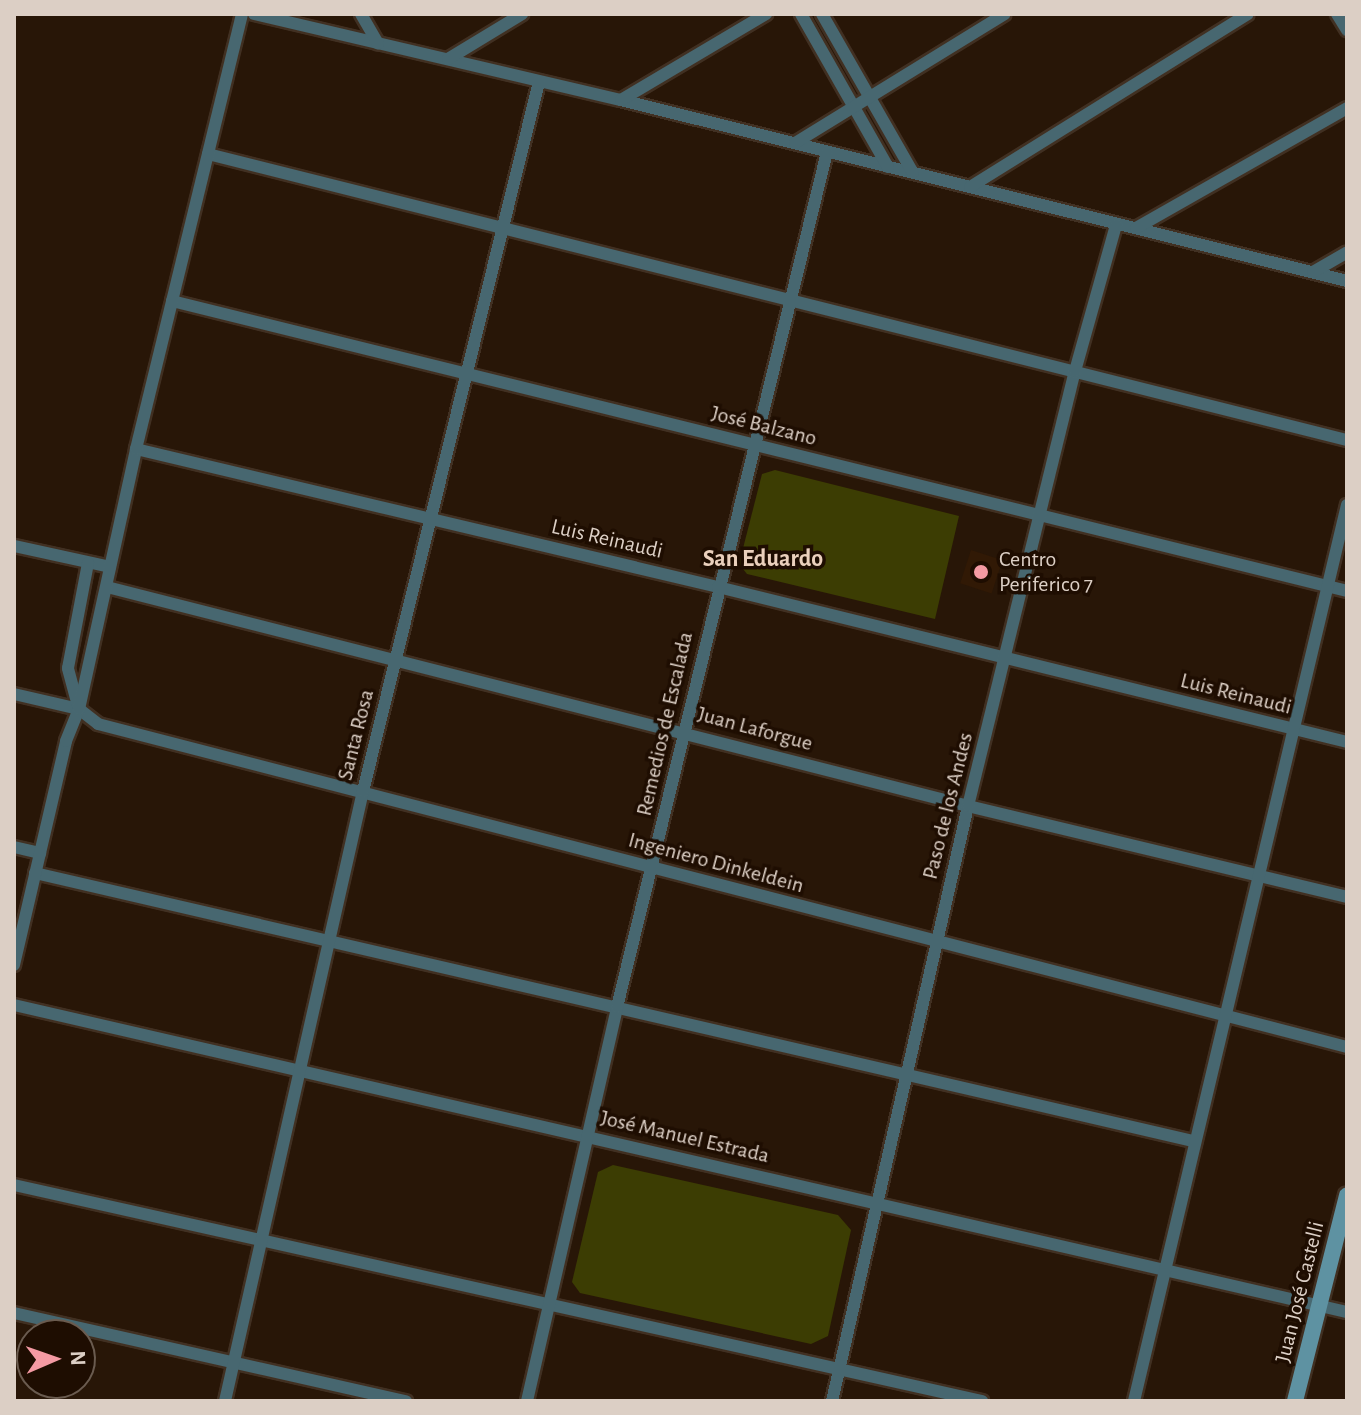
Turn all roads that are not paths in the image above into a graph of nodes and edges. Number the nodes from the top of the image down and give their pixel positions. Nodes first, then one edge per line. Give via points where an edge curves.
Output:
1 (242, 14) edge
2 (254, 14) edge
3 (361, 14) edge
4 (522, 14) edge
5 (766, 14) edge
6 (801, 14) edge
7 (822, 14) edge
8 (1005, 14) edge
9 (1248, 14) edge
10 (1337, 14) edge
11 (1347, 30) edge
12 (378, 43) junction
13 (448, 59) junction
14 (539, 82) junction
15 (870, 95) junction
16 (621, 100) junction
17 (853, 105) junction
18 (1347, 108) edge
19 (795, 143) junction
20 (827, 152) junction
21 (208, 154) junction
22 (888, 167) junction
23 (913, 173) junction
24 (970, 187) junction
25 (1116, 225) junction
26 (503, 228) junction
27 (1136, 228) junction
28 (1347, 252) edge
29 (1313, 272) junction
30 (1347, 281) edge
31 (789, 300) junction
32 (172, 301) junction
33 (1075, 371) junction
34 (467, 374) junction
35 (1347, 440) edge
36 (754, 444) junction
37 (136, 449) junction
38 (1347, 505) edge
39 (1041, 515) junction
40 (431, 518) junction
41 (14, 546) edge
42 (88, 563) junction
43 (110, 567) junction
44 (1327, 586) junction
45 (107, 587) junction
46 (718, 587) junction
47 (1347, 591) edge
48 (1004, 658) junction
49 (395, 660) junction
50 (14, 694) edge
51 (79, 709) junction
52 (1291, 728) junction
53 (684, 731) junction
54 (1347, 742) edge
55 (363, 791) junction
56 (968, 806) junction
57 (14, 847) edge
58 (40, 853) junction
59 (652, 867) junction
60 (35, 873) junction
61 (1257, 874) junction
62 (1347, 897) edge
63 (328, 941) junction
64 (936, 942) junction
65 (14, 965) edge
66 (14, 1005) edge
67 (617, 1007) junction
68 (1223, 1014) junction
69 (1347, 1047) edge
70 (300, 1072) junction
71 (907, 1076) junction
72 (587, 1135) junction
73 (1193, 1141) junction
74 (14, 1185) edge
75 (1347, 1195) edge
76 (879, 1202) junction
77 (261, 1242) junction
78 (1163, 1267) junction
79 (549, 1304) junction
80 (1320, 1305) junction
81 (1347, 1312) edge
82 (14, 1313) edge
83 (234, 1362) junction
84 (840, 1370) junction
85 (225, 1401) edge
86 (406, 1401) edge
87 (527, 1401) edge
88 (832, 1401) edge
89 (982, 1401) edge
90 (1134, 1401) edge
91 (1295, 1401) edge

1 - 21 street
2 - 12 street
3 - 12 street
4 - 13 street
5 - 16 street
6 - 17 street
7 - 15 street
8 - 15 street
9 - 24 street
10 - 11 street
12 - 13 street
13 - 14 street
14 - 16 street
14 - 26 street, Santa Rosa
15 - 17 street
15 - 23 street
16 - 19 street
17 - 19 street
17 - 22 street
18 - 27 street
19 - 20 street
20 - 22 street
20 - 31 street, Remedios de Escalada
21 - 26 street
21 - 32 street
22 - 23 street
23 - 24 street
24 - 25 street
25 - 27 street
25 - 33 street, Paso de los Andes
26 - 31 street
26 - 34 street, Santa Rosa
27 - 29 street
28 - 29 street
29 - 30 street
31 - 33 street
31 - 36 street, Remedios de Escalada
32 - 34 street, José Balzano
32 - 37 street
33 - 35 street
33 - 39 street, Paso de los Andes
34 - 36 street, José Balzano
34 - 40 street, Santa Rosa
36 - 39 street, José Balzano
36 - 46 street, Remedios de Escalada
37 - 40 street, Luis Reinaudi
37 - 43 street
38 - 44 street
39 - 44 street, José Balzano
39 - 48 street, Paso de los Andes
40 - 46 street, Luis Reinaudi
40 - 49 street, Santa Rosa
41 - 42 street
42 - 43 street
42 - 51 street via 68,668
43 - 45 street
44 - 47 street, José Balzano
44 - 52 street
45 - 49 street, Juan Laforgue
45 - 51 street
46 - 48 street, Luis Reinaudi
46 - 53 street, Remedios de Escalada
48 - 52 street, Luis Reinaudi
48 - 56 street, Paso de los Andes
49 - 53 street, Juan Laforgue
49 - 55 street, Santa Rosa
50 - 51 street, Ingeniero Dinkeldein
51 - 55 street, Ingeniero Dinkeldein via 98,724
51 - 58 street via 66,741
52 - 54 street, Luis Reinaudi
52 - 61 street
53 - 56 street, Juan Laforgue
53 - 59 street, Remedios de Escalada
55 - 59 street, Ingeniero Dinkeldein
55 - 63 street, Santa Rosa
56 - 61 street, Juan Laforgue
56 - 64 street, Paso de los Andes
57 - 58 street
58 - 60 street
59 - 64 street, Ingeniero Dinkeldein
59 - 67 street, Remedios de Escalada
60 - 63 street
60 - 65 street
61 - 62 street, Juan Laforgue
61 - 68 street
63 - 67 street
63 - 70 street, Santa Rosa
64 - 68 street, Ingeniero Dinkeldein
64 - 71 street, Paso de los Andes
66 - 70 street, José Manuel Estrada
67 - 71 street
67 - 72 street, Remedios de Escalada
68 - 69 street, Ingeniero Dinkeldein
68 - 73 street
70 - 72 street, José Manuel Estrada
70 - 77 street, Santa Rosa
71 - 73 street
71 - 76 street, Paso de los Andes
72 - 76 street, José Manuel Estrada
72 - 79 street, Remedios de Escalada
73 - 78 street
74 - 77 street
75 - 80 main road, Juan José Castelli
76 - 78 street, José Manuel Estrada
76 - 84 street, Paso de los Andes
77 - 79 street
77 - 83 street, Santa Rosa
78 - 80 street, José Manuel Estrada
78 - 90 street
79 - 84 street
79 - 87 street, Remedios de Escalada
80 - 81 street, José Manuel Estrada
80 - 91 main road, Juan José Castelli
82 - 83 street
83 - 85 street, Santa Rosa
83 - 86 street
84 - 88 street, Paso de los Andes
84 - 89 street

